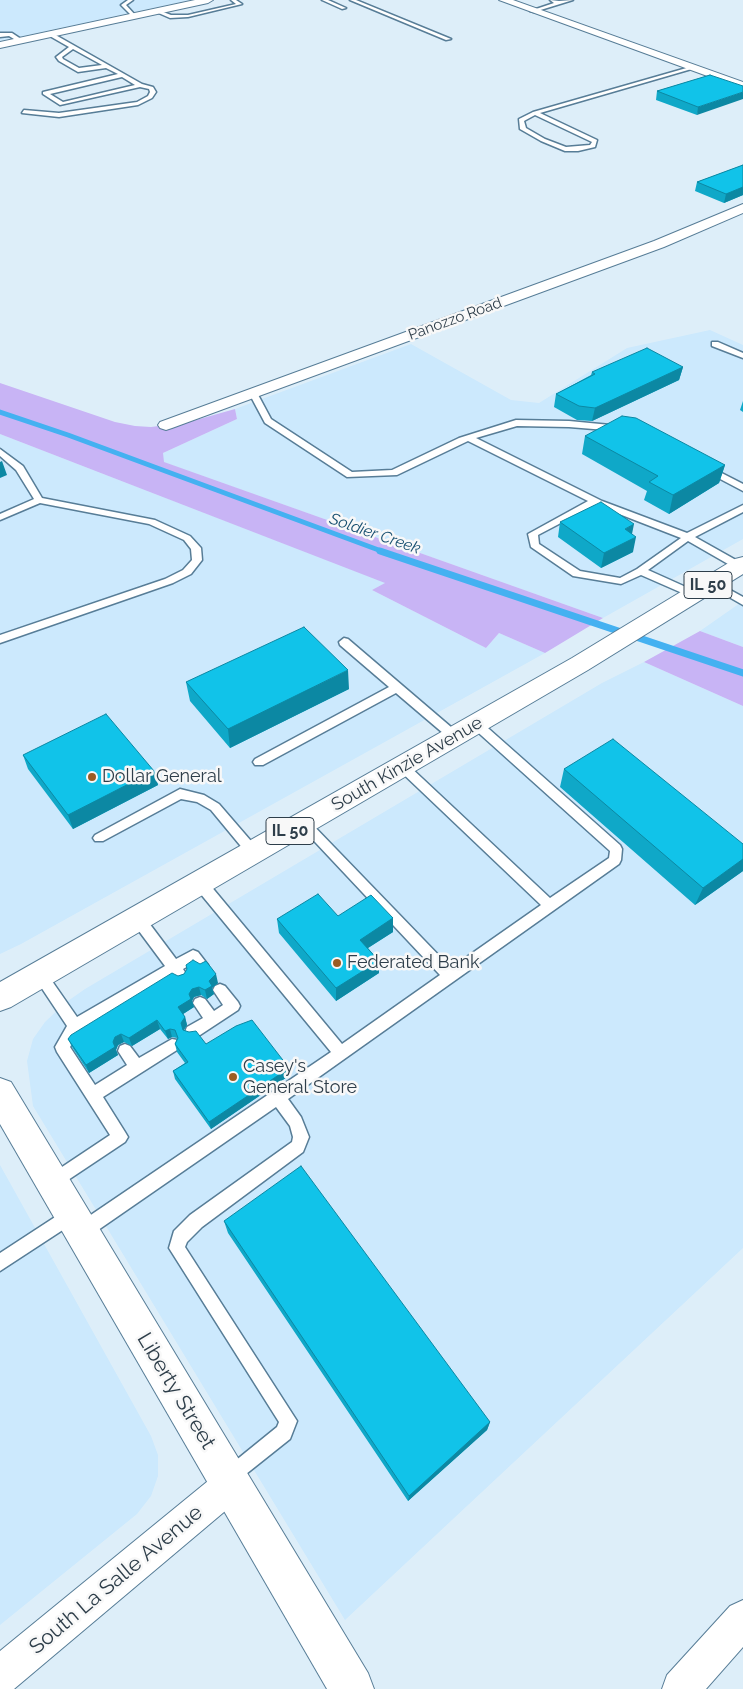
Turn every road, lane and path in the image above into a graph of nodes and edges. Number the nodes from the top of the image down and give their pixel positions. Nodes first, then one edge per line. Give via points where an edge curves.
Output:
1 (132, 0) edge
2 (208, 0) edge
3 (233, 0) edge
4 (324, 0) edge
5 (352, 0) edge
6 (504, 0) edge
7 (552, 0) edge
8 (571, 0) edge
9 (558, 3) junction
10 (344, 8) dead end
11 (532, 10) junction
12 (156, 11) junction
13 (135, 16) junction
14 (50, 34) junction
15 (0, 35) edge
16 (448, 39) dead end
17 (21, 41) junction
18 (0, 45) edge
19 (72, 46) junction
20 (107, 66) junction
21 (692, 68) junction
22 (123, 74) junction
23 (140, 85) junction
24 (743, 86) edge
25 (24, 112) dead end
26 (535, 113) junction
27 (743, 208) edge
28 (715, 344) dead end
29 (743, 356) edge
30 (253, 393) junction
31 (166, 425) dead end
32 (629, 430) edge
33 (469, 438) junction
34 (0, 452) edge
35 (701, 465) edge
36 (743, 488) edge
37 (39, 500) junction
38 (595, 501) junction
39 (743, 508) edge
40 (0, 517) edge
41 (688, 537) junction
42 (741, 565) edge
43 (641, 571) junction
44 (712, 583) junction
45 (693, 594) junction
46 (743, 602) edge
47 (0, 640) edge
48 (344, 642) dead end
49 (397, 688) junction
50 (465, 730) junction
51 (259, 762) dead end
52 (402, 766) junction
53 (304, 823) junction
54 (99, 838) dead end
55 (253, 852) junction
56 (200, 883) junction
57 (550, 906) junction
58 (138, 919) junction
59 (201, 965) edge
60 (178, 973) junction
61 (40, 975) junction
62 (450, 976) junction
63 (220, 990) dead end
64 (0, 998) edge
65 (200, 1003) dead end
66 (212, 1019) junction
67 (75, 1026) junction
68 (192, 1032) edge
69 (172, 1045) dead end
70 (126, 1051) dead end
71 (341, 1053) junction
72 (137, 1067) junction
73 (0, 1093) edge
74 (93, 1095) junction
75 (278, 1098) junction
76 (53, 1182) junction
77 (77, 1223) junction
78 (0, 1263) edge
79 (229, 1481) junction
80 (743, 1619) edge
81 (0, 1676) edge
82 (352, 1689) edge
83 (681, 1689) edge

1 - 13 lane via 123,5
2 - 12 street
3 - 12 lane via 240,4 188,16 170,17
4 - 10 lane
5 - 16 lane
6 - 11 street
7 - 9 lane
8 - 9 lane
9 - 11 lane
11 - 21 street
12 - 13 street
13 - 14 street
14 - 17 street
14 - 19 lane
15 - 17 lane via 10,34
17 - 18 street
19 - 20 lane
19 - 20 lane via 59,57 78,70
20 - 22 lane
21 - 24 street
21 - 26 lane
22 - 23 lane
22 - 23 lane via 45,93 62,104
23 - 25 lane via 154,92 138,103 59,115
26 - 26 lane via 521,120 523,129 542,140 565,149 593,146 595,141
27 - 30 street, Panozzo Road via 650,248
28 - 29 lane
30 - 31 street, Panozzo Road
30 - 33 lane via 268,421 350,475 394,473
32 - 33 lane via 516,423
33 - 38 lane
34 - 37 lane via 20,468
35 - 36 lane
37 - 40 lane
37 - 47 lane via 152,522 186,538 196,548 197,560 187,572 169,581
38 - 41 lane
38 - 43 lane via 533,534 534,545 577,574 621,580
39 - 41 lane
41 - 42 lane
41 - 43 lane
42 - 44 main road, IL 50
43 - 45 lane
44 - 45 main road, IL 50
44 - 46 lane
45 - 50 main road, South Kinzie Avenue / IL 50
48 - 49 lane
49 - 50 lane
49 - 51 lane
50 - 52 main road, South Kinzie Avenue / IL 50
50 - 57 lane via 616,850 615,860
52 - 53 main road, South Kinzie Avenue / IL 50
52 - 57 lane
53 - 55 main road, South Kinzie Avenue / IL 50
53 - 62 lane
54 - 55 lane via 180,794 200,798 215,807
55 - 56 main road, South Kinzie Avenue / IL 50
56 - 58 main road, South Kinzie Avenue / IL 50
56 - 71 lane
57 - 62 lane
58 - 60 lane
58 - 61 main road, South Kinzie Avenue / IL 50
59 - 60 lane via 193,956
60 - 67 lane via 103,1017
61 - 64 main road, South Kinzie Avenue / IL 50
61 - 67 lane
62 - 71 lane
63 - 66 lane via 232,1006
65 - 66 lane
66 - 68 lane
67 - 74 lane via 62,1047
69 - 72 lane
70 - 72 lane
71 - 75 lane
72 - 74 lane
73 - 76 main road, Liberty Street
74 - 76 lane via 120,1137
75 - 77 lane
75 - 79 lane via 296,1122 301,1137 298,1147 196,1220 180,1238 177,1248 288,1421 284,1432
76 - 77 main road, Liberty Street
77 - 78 lane
77 - 79 main road, Liberty Street
79 - 81 street, South La Salle Avenue
79 - 82 main road, Liberty Street
80 - 83 street

